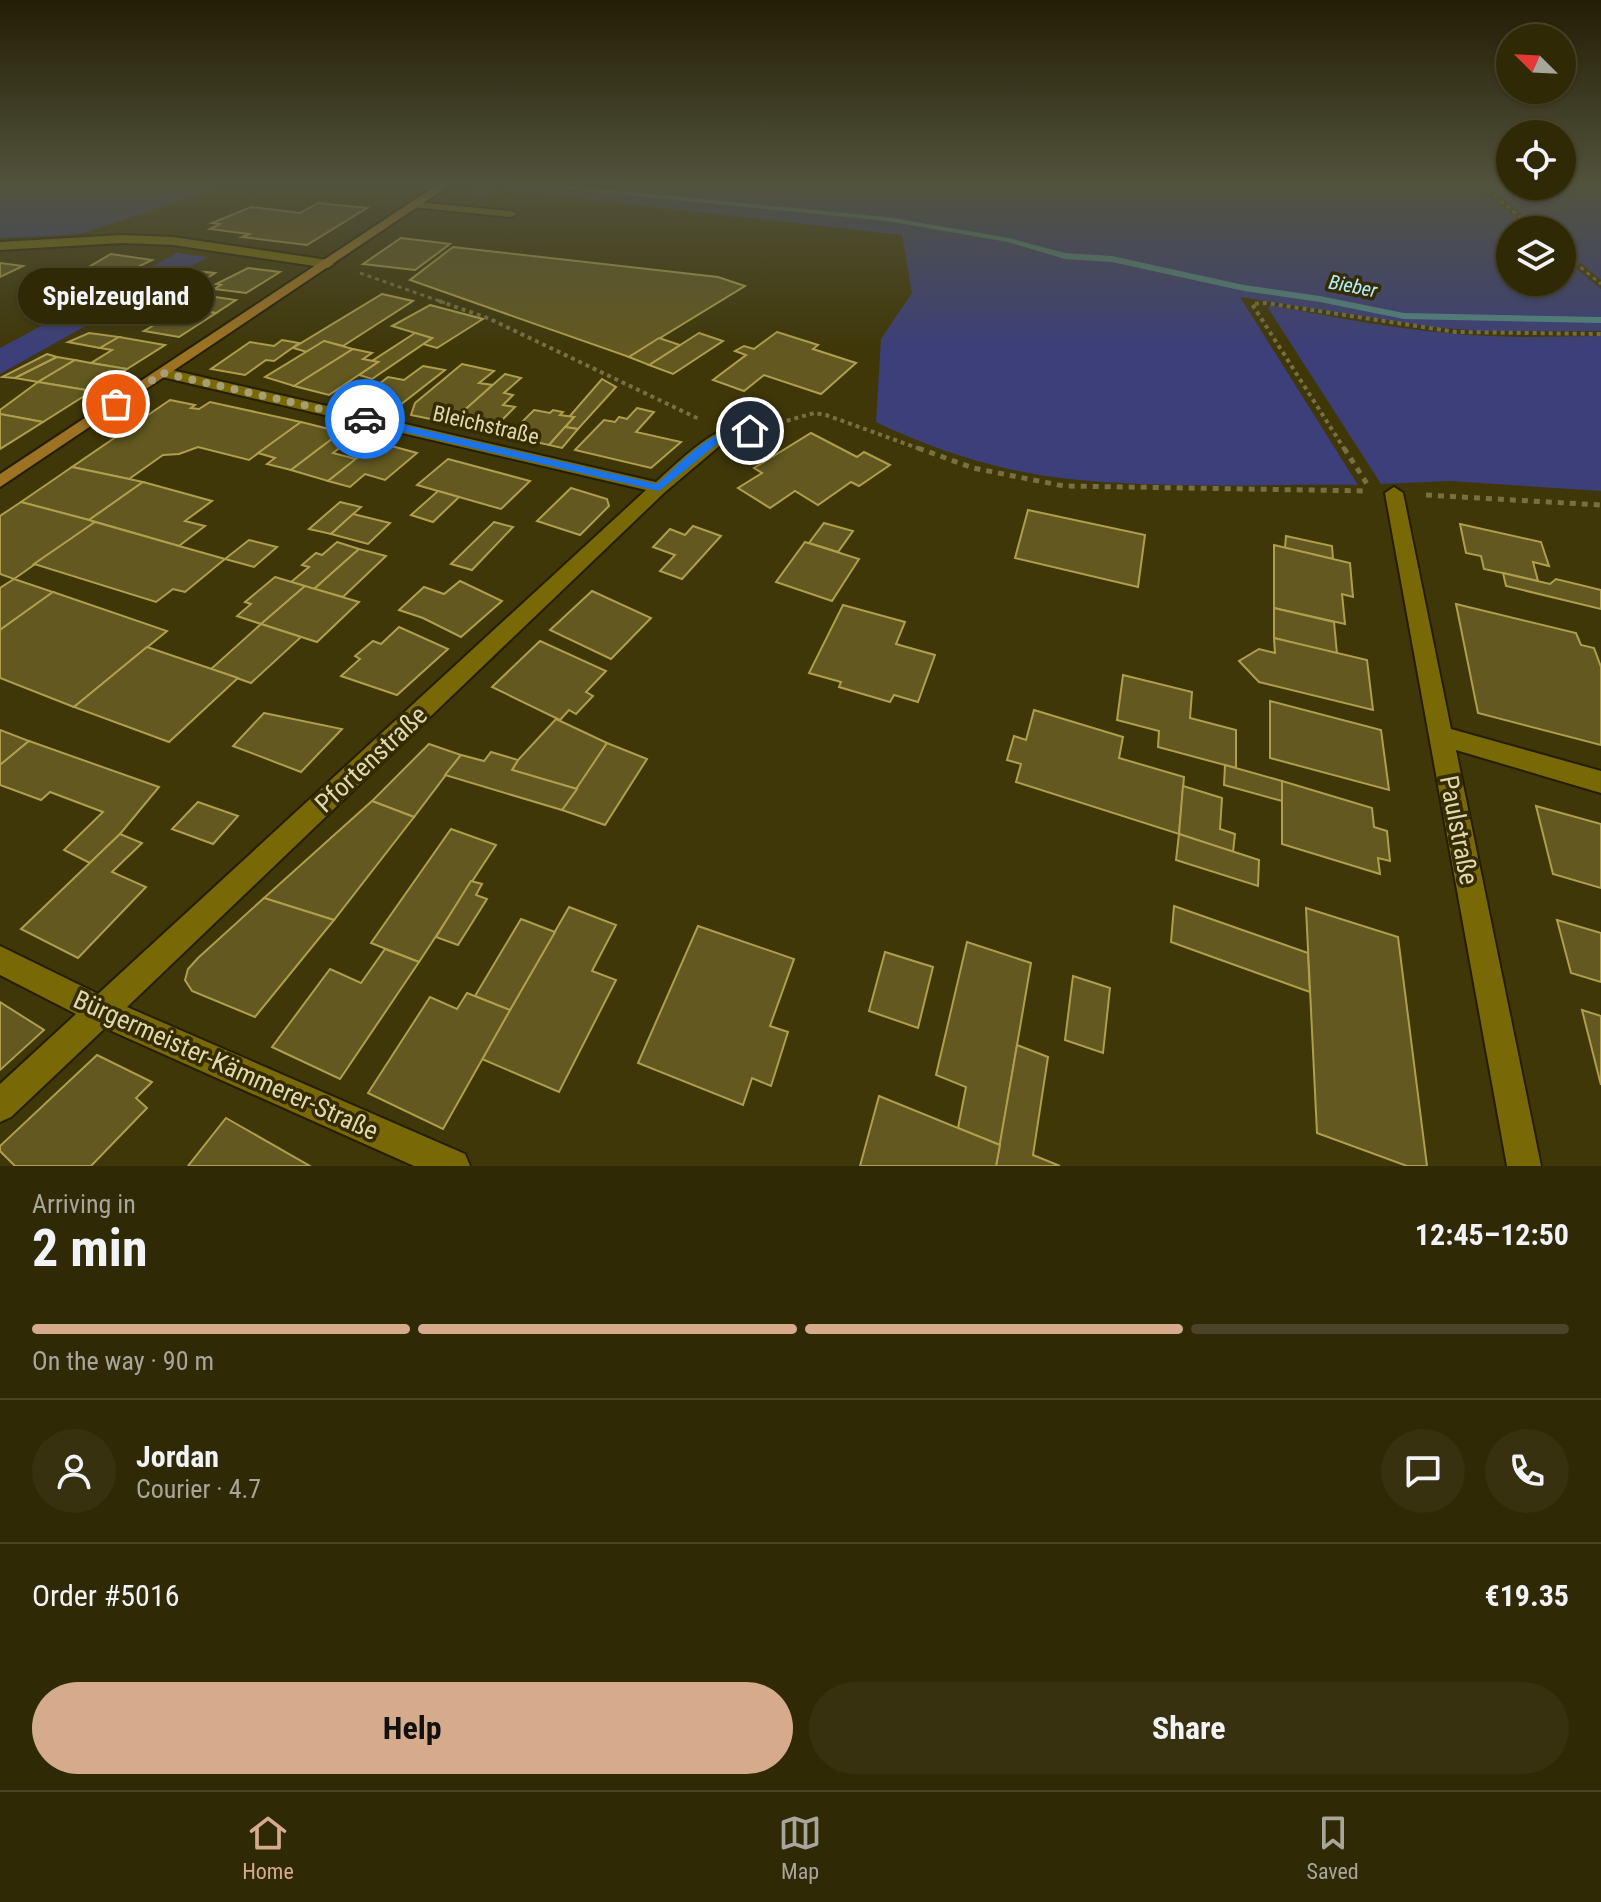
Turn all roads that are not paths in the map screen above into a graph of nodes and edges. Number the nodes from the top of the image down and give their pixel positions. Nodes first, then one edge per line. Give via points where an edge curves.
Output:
1 (365, 239) edge
2 (0, 246) edge
3 (328, 264) junction
4 (163, 373) junction
5 (750, 431) road end
6 (0, 482) edge
7 (659, 488) junction
8 (1394, 493) road end
9 (1441, 736) junction
10 (1601, 782) edge
11 (0, 960) edge
12 (103, 1012) junction
13 (0, 1106) edge
14 (453, 1166) edge
15 (1524, 1166) edge

1 - 3 street
2 - 3 street via 160,240
3 - 4 street
4 - 6 street
4 - 7 street, Bleichstraße
5 - 7 street, Pfortenstraße via 726,432
7 - 12 street, Pfortenstraße
8 - 9 street, Paulstraße
9 - 10 street
9 - 15 street, Paulstraße
11 - 12 street, Bürgermeister-Kämmerer-Straße
12 - 13 street, Pfortenstraße
12 - 14 street, Bürgermeister-Kämmerer-Straße

